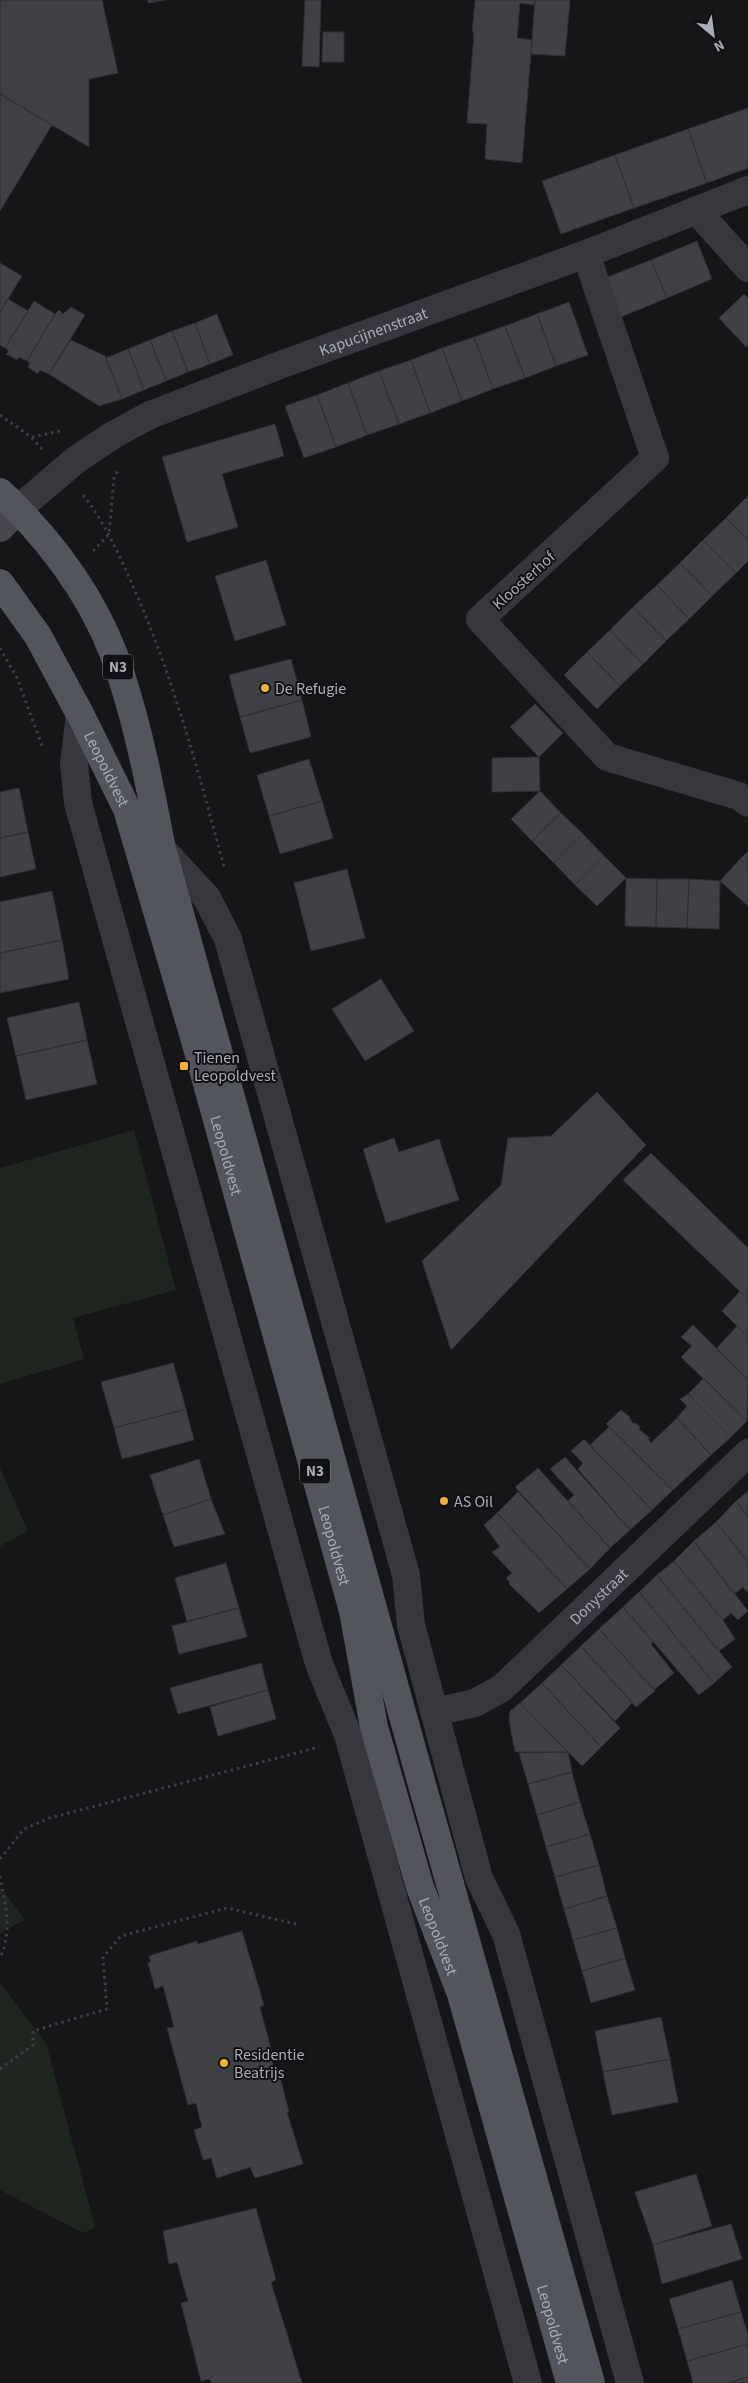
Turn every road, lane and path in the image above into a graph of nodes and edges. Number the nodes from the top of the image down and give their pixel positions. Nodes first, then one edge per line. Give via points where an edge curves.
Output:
1 (748, 190) edge
2 (696, 210) junction
3 (586, 254) junction
4 (748, 268) edge
5 (0, 415) edge
6 (0, 420) edge
7 (122, 462) dead end
8 (6, 510) edge
9 (90, 554) dead end
10 (0, 583) edge
11 (80, 714) junction
12 (748, 803) edge
13 (162, 849) junction
14 (748, 1453) edge
15 (434, 1712) junction
16 (322, 1746) dead end
17 (0, 1859) edge
18 (0, 1876) edge
19 (479, 1878) junction
20 (460, 1919) junction
21 (300, 1925) dead end
22 (0, 1958) edge
23 (0, 2070) edge
24 (528, 2383) edge
25 (570, 2383) edge
26 (591, 2383) edge
27 (630, 2383) edge

1 - 2 street, Kapucijnenstraat
2 - 3 street, Kapucijnenstraat
2 - 4 street
3 - 8 street, Kapucijnenstraat via 150,415 113,435
3 - 12 street, Kloosterhof via 655,458 480,619 607,757 739,796
5 - 6 path via 3,417
7 - 9 path via 114,478 109,534
8 - 13 main road, Leopoldvest / N3 via 71,573 108,640 141,746
10 - 11 main road, Leopoldvest / N3 via 38,636
11 - 24 street, Leopoldvest via 74,764 78,803 319,1664 348,1735
11 - 25 main road, Leopoldvest / N3 via 127,809 177,978 353,1611 374,1727 420,1887 461,1994
13 - 15 street via 207,898 228,940 406,1575 411,1625
13 - 20 main road, Leopoldvest / N3
14 - 15 street, Donystraat via 502,1688 475,1703
15 - 19 street
16 - 17 path via 50,1818 24,1829
18 - 22 path via 7,1916 7,1943
19 - 20 street, Leopoldvest
19 - 27 street via 506,1934
20 - 26 main road, Leopoldvest / N3
21 - 23 path via 227,1908 120,1936 103,1957 107,2009 33,2031 33,2045

